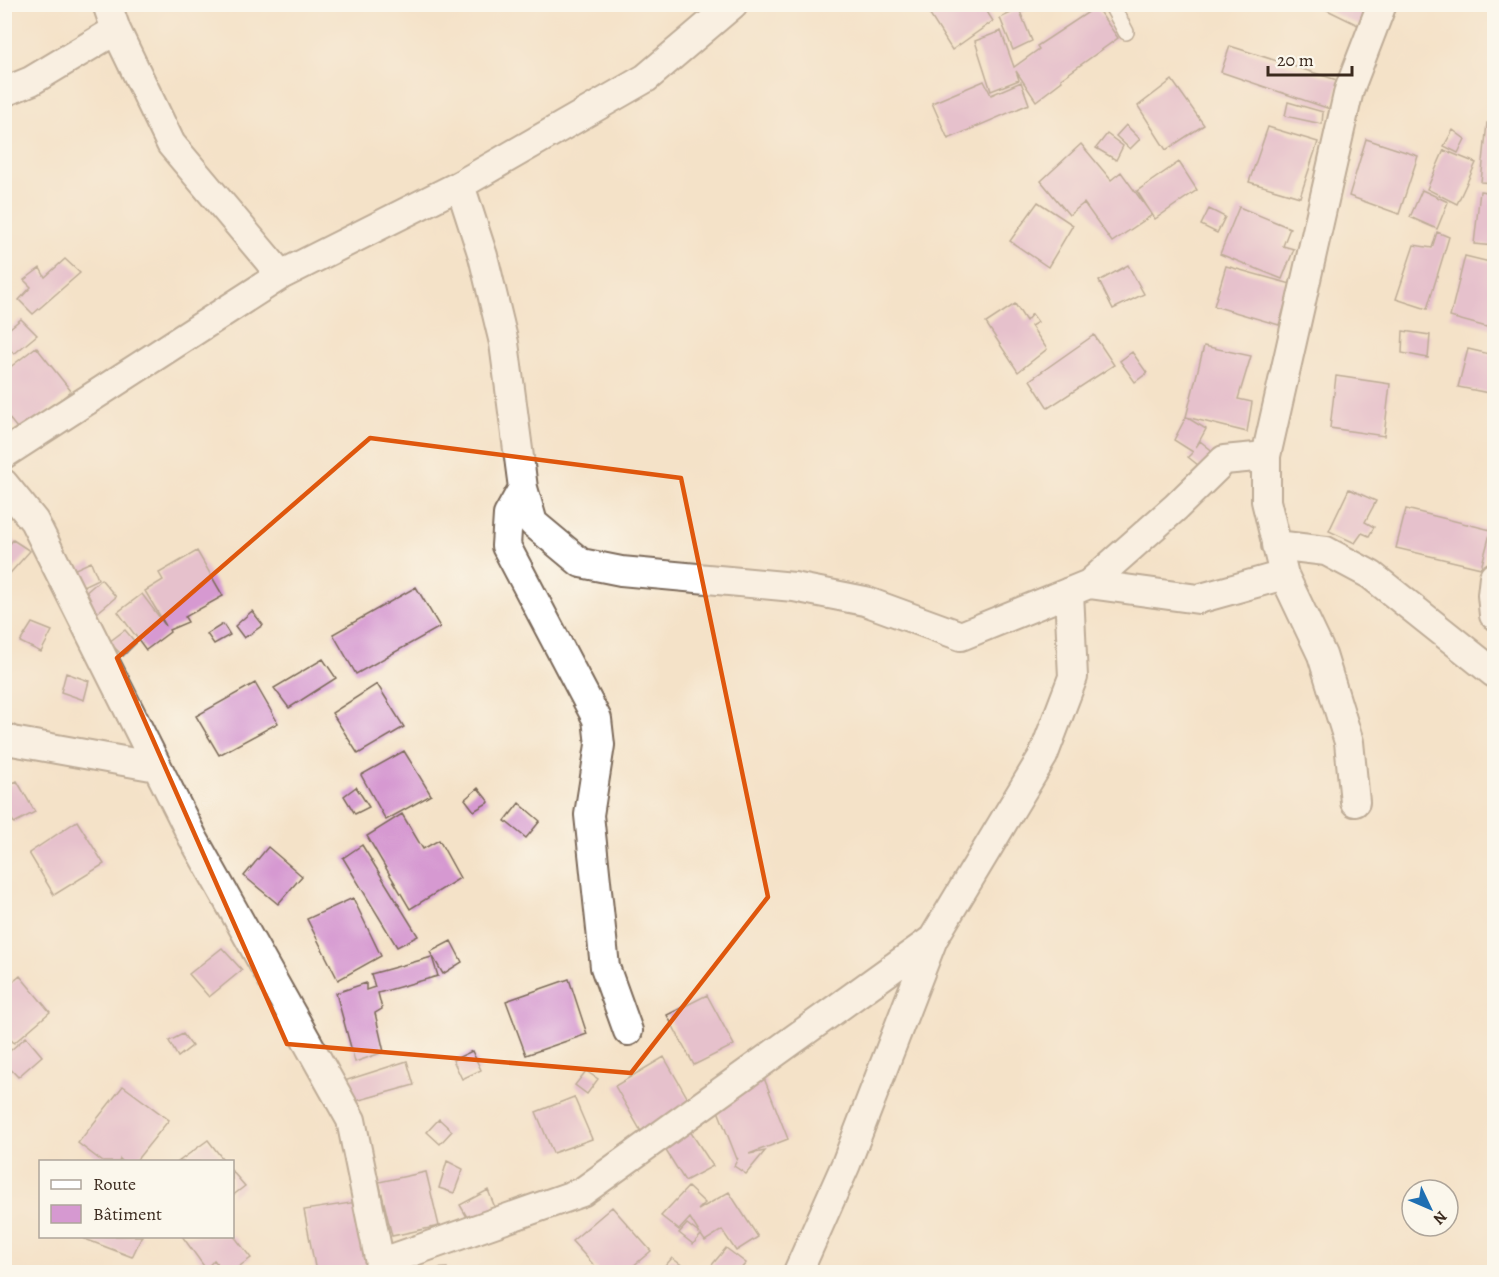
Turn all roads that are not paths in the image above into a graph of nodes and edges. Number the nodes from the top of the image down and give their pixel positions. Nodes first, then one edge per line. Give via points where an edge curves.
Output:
1 (1111, 4) edge
2 (1382, 4) edge
3 (730, 6) edge
4 (112, 17) edge
5 (1126, 32) dead end
6 (4, 92) edge
7 (460, 185) junction
8 (281, 275) junction
9 (4, 454) edge
10 (1266, 456) junction
11 (4, 484) edge
12 (523, 488) junction
13 (1276, 545) junction
14 (1284, 575) junction
15 (1079, 588) junction
16 (1494, 673) edge
17 (4, 737) edge
18 (157, 767) junction
19 (1355, 802) dead end
20 (933, 939) junction
21 (628, 1031) dead end
22 (379, 1268) edge
23 (798, 1272) edge

1 - 5 lane
2 - 10 street via 1349,90
3 - 7 street via 646,78
4 - 6 street via 31,81
4 - 8 street via 171,144
7 - 8 street
7 - 12 street via 483,256 504,344
8 - 9 street
10 - 13 street via 1266,501
10 - 15 street via 1224,460 1176,507
11 - 18 street via 34,521
12 - 15 street via 533,523 581,563 621,571 794,587 865,601 961,636
12 - 21 street via 508,515 506,546 597,719 600,745 589,815 605,967
13 - 14 street
13 - 16 street via 1326,551 1371,575
14 - 15 street via 1198,599
14 - 19 street via 1325,666 1349,742
15 - 20 street via 1073,677 1043,756
17 - 18 street
18 - 22 street via 351,1120
20 - 22 street via 582,1191
20 - 23 street via 846,1164

